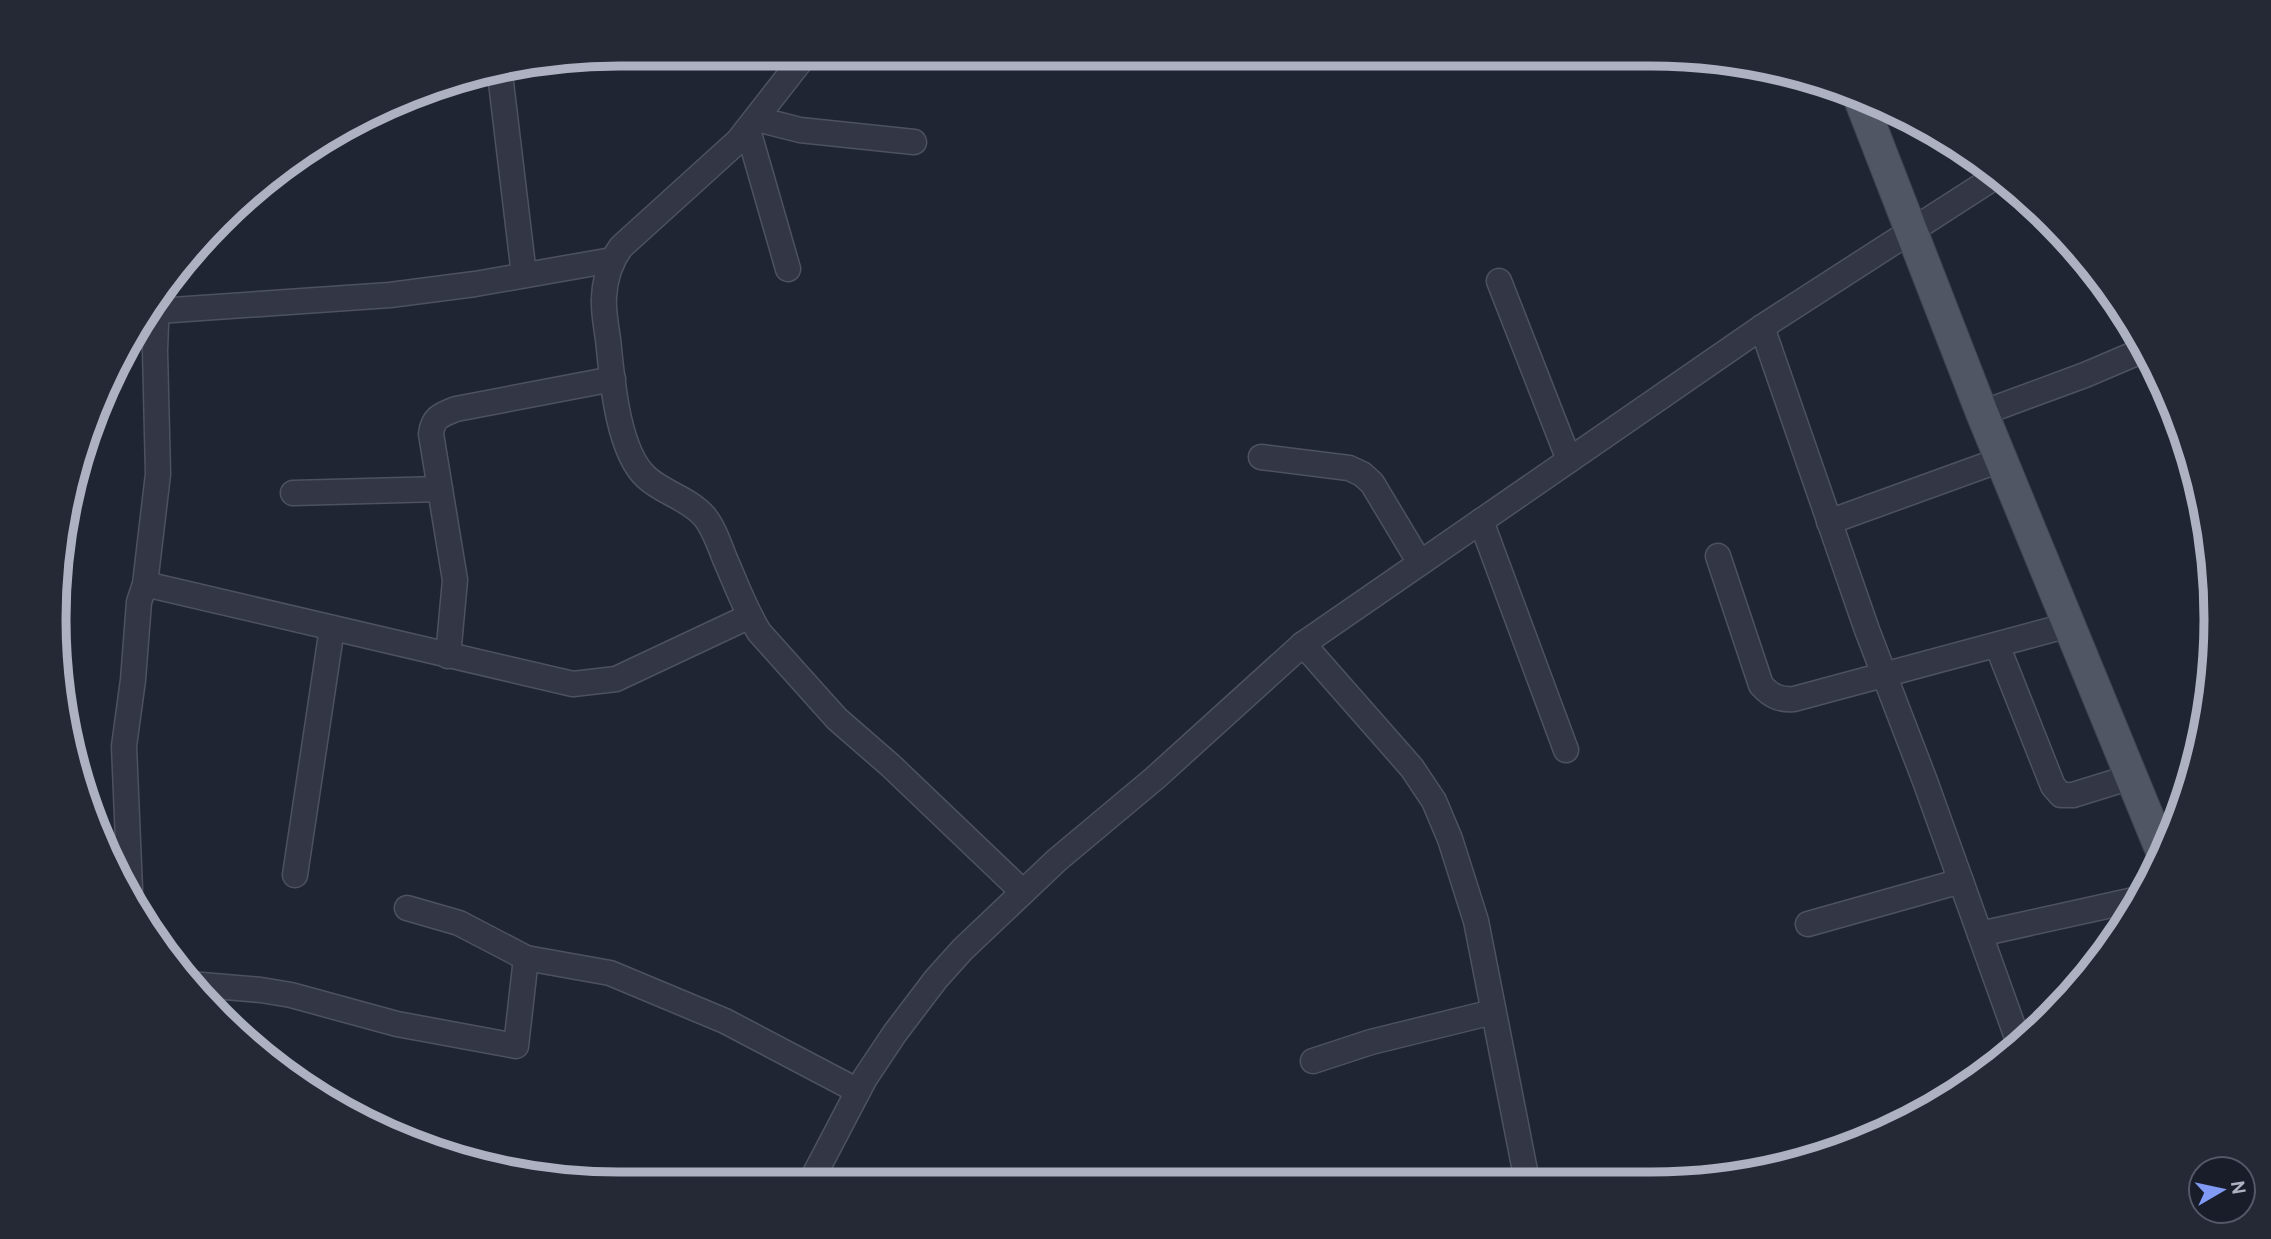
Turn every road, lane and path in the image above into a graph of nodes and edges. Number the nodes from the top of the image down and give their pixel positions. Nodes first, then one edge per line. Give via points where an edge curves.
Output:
1 (797, 66) edge
2 (501, 80) edge
3 (1864, 109) edge
4 (753, 124) junction
5 (914, 142) dead end
6 (1988, 181) edge
7 (1910, 232) junction
8 (612, 260) junction
9 (788, 269) dead end
10 (523, 275) junction
11 (1499, 281) dead end
12 (166, 304) edge
13 (157, 317) edge
14 (1762, 327) junction
15 (2136, 353) edge
16 (613, 379) junction
17 (1982, 413) junction
18 (1261, 457) dead end
19 (1569, 460) junction
20 (2000, 460) junction
21 (440, 489) junction
22 (293, 493) dead end
23 (1481, 521) junction
24 (1829, 522) junction
25 (1718, 556) dead end
26 (1420, 563) junction
27 (145, 584) junction
28 (750, 616) junction
29 (2069, 625) junction
30 (332, 628) junction
31 (1303, 644) junction
32 (1997, 645) junction
33 (448, 656) junction
34 (1884, 676) junction
35 (1566, 750) dead end
36 (2131, 777) junction
37 (2158, 841) edge
38 (129, 874) edge
39 (295, 875) dead end
40 (1961, 881) junction
41 (1023, 892) junction
42 (2127, 902) edge
43 (407, 908) dead end
44 (1808, 925) dead end
45 (1980, 934) junction
46 (526, 958) junction
47 (205, 985) edge
48 (1493, 1012) junction
49 (2016, 1035) edge
50 (1313, 1061) dead end
51 (858, 1091) junction
52 (816, 1172) edge
53 (1525, 1172) edge

1 - 4 street
2 - 10 street
3 - 7 main road
4 - 5 street
4 - 8 street
4 - 9 street
6 - 7 street
7 - 14 street
7 - 17 main road
8 - 10 street
8 - 16 street via 603,300
10 - 12 street via 390,295
11 - 19 street
13 - 27 street via 158,474
14 - 19 street
14 - 24 street
15 - 17 street
16 - 21 street via 438,416 431,434
16 - 28 street via 617,411 635,463 646,477 704,516
17 - 20 main road
18 - 26 street via 1349,468 1362,474
19 - 23 street
20 - 24 street
20 - 29 main road
21 - 22 street
21 - 33 street via 455,580
23 - 26 street
23 - 35 street
24 - 34 street
25 - 34 street via 1761,685 1770,694 1794,699
26 - 31 street
27 - 30 street
27 - 38 street via 139,601 124,746
28 - 33 street via 643,668 594,683 573,684
28 - 41 street via 837,719
29 - 32 street
29 - 36 main road
30 - 33 street
30 - 39 street
31 - 41 street
31 - 48 street via 1412,768 1434,801 1476,921
32 - 34 street
32 - 36 street via 2053,786 2061,795
34 - 40 street
36 - 37 main road
40 - 44 street
40 - 45 street
41 - 51 street via 936,979
42 - 45 street
43 - 46 street via 459,923
45 - 49 street
46 - 47 street via 516,1046 397,1024 291,995
46 - 51 street via 610,972 725,1021
48 - 50 street
48 - 53 street
51 - 52 street

